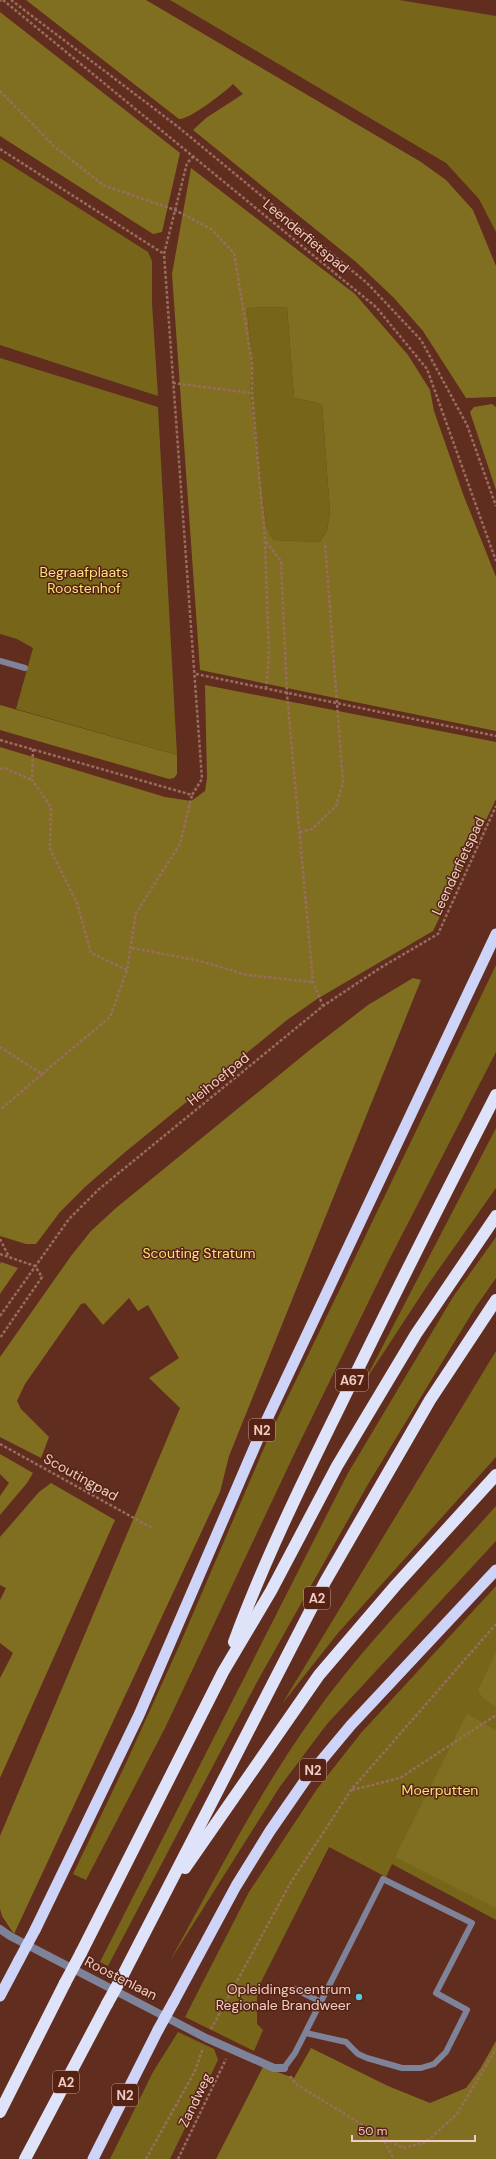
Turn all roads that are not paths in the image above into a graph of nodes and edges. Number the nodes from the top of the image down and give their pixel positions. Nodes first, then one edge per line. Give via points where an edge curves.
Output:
1 (0, 661) edge
2 (25, 668) dead end
3 (496, 934) edge
4 (496, 1095) edge
5 (496, 1216) edge
6 (496, 1300) edge
7 (496, 1475) edge
8 (496, 1570) edge
9 (223, 1672) junction
10 (158, 1907) junction
11 (0, 1929) edge
12 (295, 1989) dead end
13 (0, 1996) edge
14 (321, 2002) junction
15 (306, 2033) junction
16 (284, 2068) joint
17 (0, 2112) edge
18 (25, 2159) edge
19 (93, 2159) edge

1 - 2 lane
3 - 13 highway, N2, bridge via 261,1432 139,1715 35,1930
4 - 9 highway, A67 via 404,1273 316,1455 251,1595
5 - 9 highway via 445,1289 389,1377 337,1466 271,1591
6 - 10 highway, A2 via 427,1406 325,1582
7 - 10 highway via 349,1638 319,1675
8 - 19 highway, N2, bridge via 356,1720 306,1779 278,1818 236,1886 158,2030
9 - 17 highway, bridge
10 - 18 highway, A2, bridge
11 - 16 street, Roostenlaan via 206,2038 274,2068
12 - 14 lane
14 - 15 lane
14 - 15 lane via 383,1879 472,1923 436,1993 467,2010 446,2052 434,2064 421,2068 402,2068 363,2056 346,2042
15 - 16 lane

